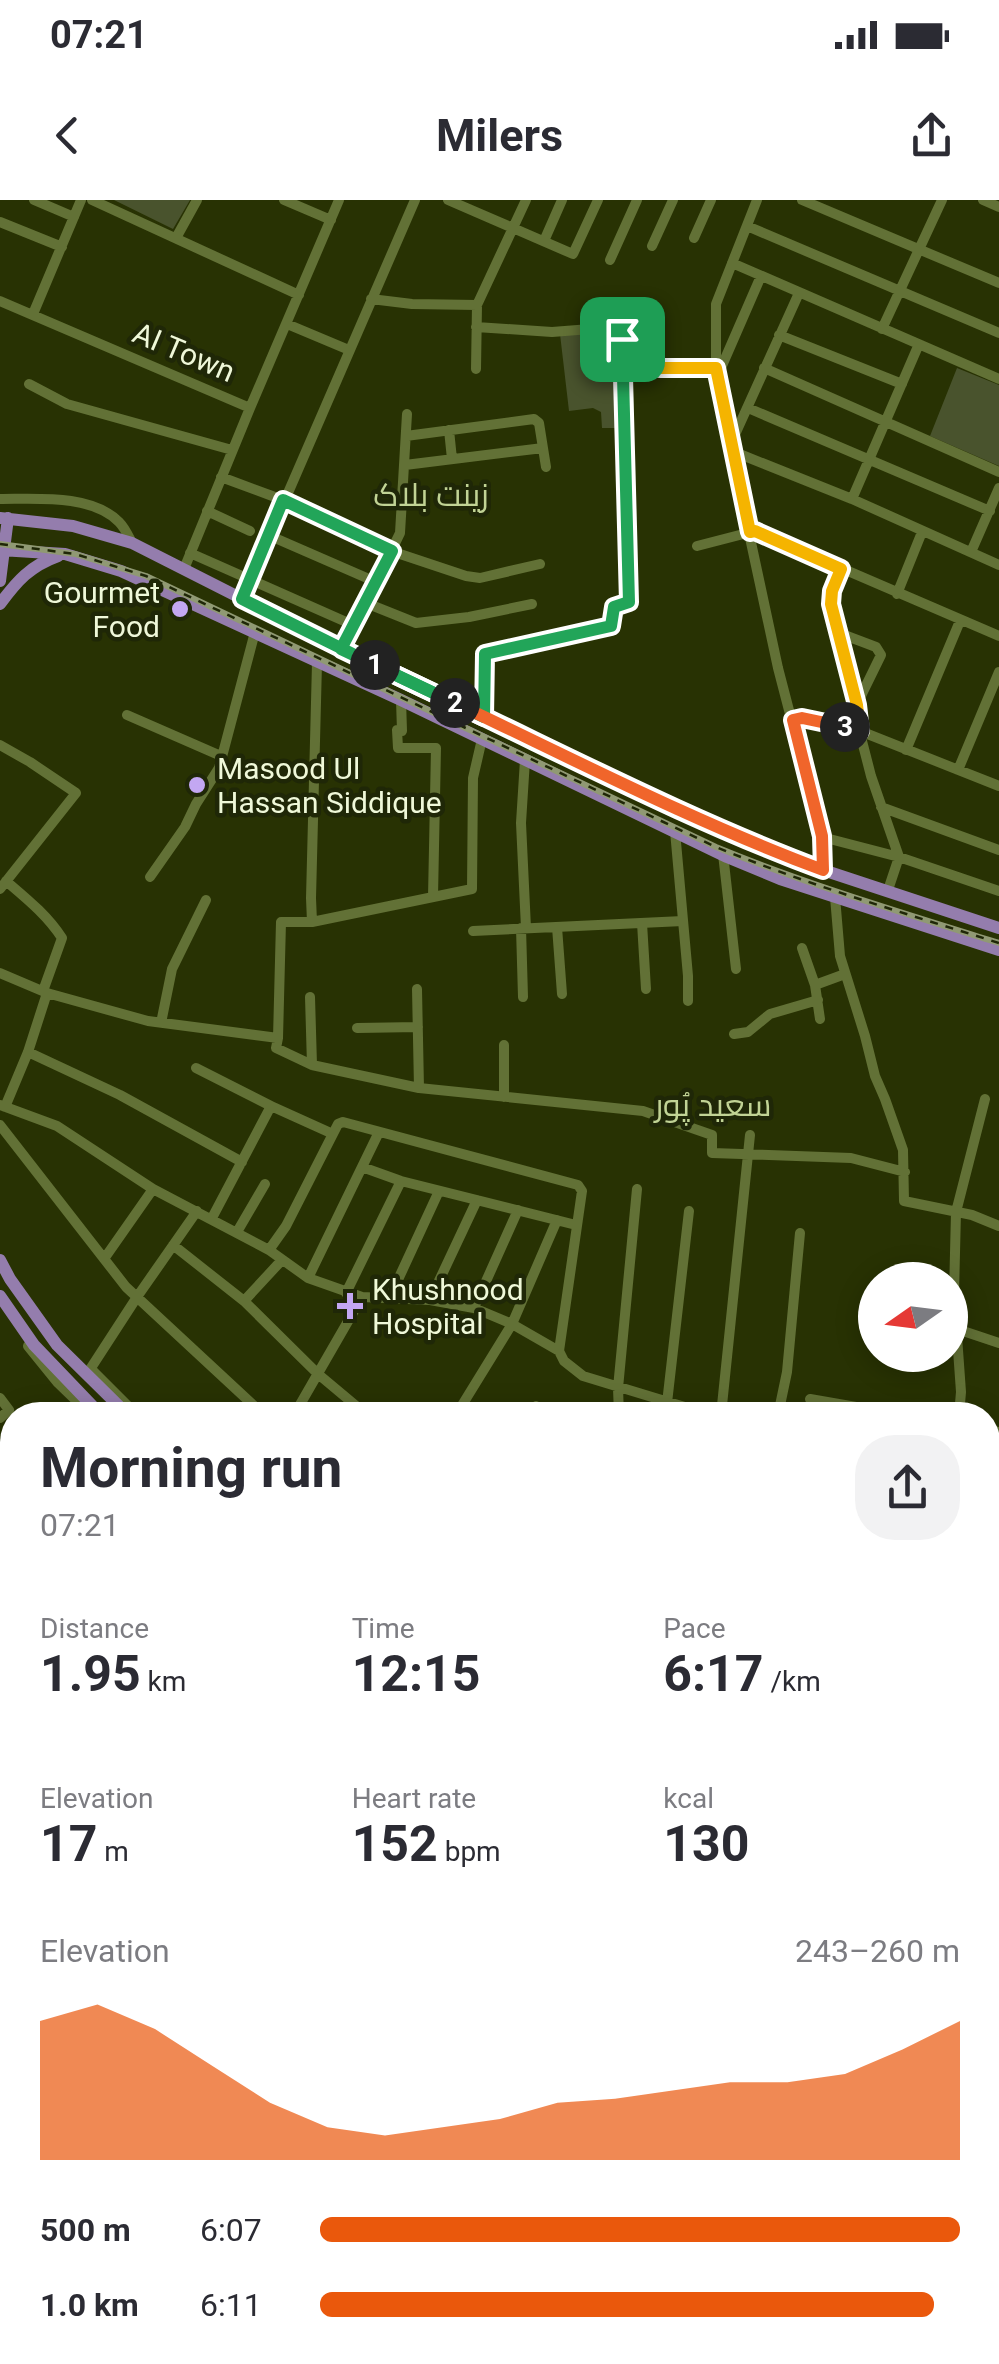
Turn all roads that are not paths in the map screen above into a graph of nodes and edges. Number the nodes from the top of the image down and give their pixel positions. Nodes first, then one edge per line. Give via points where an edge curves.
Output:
1 (81, 200) edge
2 (92, 200) edge
3 (197, 200) edge
4 (284, 200) edge
5 (339, 200) edge
6 (414, 200) edge
7 (448, 200) edge
8 (481, 200) edge
9 (526, 200) edge
10 (562, 200) edge
11 (598, 200) edge
12 (637, 200) edge
13 (673, 200) edge
14 (711, 200) edge
15 (757, 200) edge
16 (802, 200) edge
17 (942, 200) edge
18 (983, 200) edge
19 (39, 201) edge
20 (999, 207) edge
21 (476, 212) junction
22 (74, 217) junction
23 (330, 220) junction
24 (0, 222) edge
25 (747, 226) junction
26 (514, 228) junction
27 (176, 238) junction
28 (694, 238) dead end
29 (544, 241) junction
30 (652, 246) dead end
31 (62, 247) junction
32 (919, 250) junction
33 (610, 260) dead end
34 (732, 263) junction
35 (761, 276) junction
36 (999, 283) edge
37 (899, 290) junction
38 (799, 293) junction
39 (298, 296) junction
40 (372, 299) junction
41 (3, 302) edge
42 (477, 305) junction
43 (33, 314) junction
44 (0, 315) edge
45 (288, 324) junction
46 (476, 327) junction
47 (882, 329) junction
48 (999, 333) edge
49 (780, 335) junction
50 (622, 339) junction
51 (920, 344) junction
52 (349, 350) junction
53 (476, 368) dead end
54 (660, 368) junction
55 (716, 368) junction
56 (764, 368) junction
57 (623, 374) junction
58 (999, 379) edge
59 (29, 384) dead end
60 (902, 384) junction
61 (250, 408) junction
62 (748, 408) junction
63 (408, 414) dead end
64 (886, 421) junction
65 (449, 430) junction
66 (406, 436) junction
67 (730, 445) junction
68 (543, 448) junction
69 (232, 450) junction
70 (452, 459) junction
71 (869, 460) junction
72 (405, 464) junction
73 (546, 467) dead end
74 (999, 472) edge
75 (221, 477) junction
76 (999, 488) edge
77 (0, 499) edge
78 (283, 500) junction
79 (852, 500) junction
80 (207, 511) junction
81 (990, 511) junction
82 (4, 518) edge
83 (250, 531) dead end
84 (750, 532) junction
85 (922, 532) junction
86 (268, 535) junction
87 (132, 543) junction
88 (698, 546) dead end
89 (2, 550) edge
90 (392, 551) junction
91 (971, 552) junction
92 (190, 553) junction
93 (65, 554) junction
94 (540, 564) dead end
95 (999, 565) edge
96 (184, 569) junction
97 (841, 569) junction
98 (249, 578) junction
99 (0, 581) edge
100 (376, 582) junction
101 (897, 594) junction
102 (242, 599) junction
103 (366, 603) junction
104 (0, 604) edge
105 (532, 604) dead end
106 (960, 620) junction
107 (353, 625) junction
108 (255, 632) junction
109 (840, 632) junction
110 (999, 636) edge
111 (341, 649) junction
112 (318, 663) junction
113 (999, 672) edge
114 (401, 700) junction
115 (857, 705) junction
116 (127, 715) dead end
117 (484, 717) junction
118 (793, 720) junction
119 (860, 731) junction
120 (482, 739) junction
121 (0, 746) edge
122 (906, 750) junction
123 (222, 756) junction
124 (526, 760) junction
125 (958, 770) junction
126 (999, 786) edge
127 (881, 807) junction
128 (675, 832) junction
129 (822, 836) junction
130 (999, 850) edge
131 (723, 854) junction
132 (899, 857) junction
133 (823, 870) junction
134 (150, 877) dead end
135 (3, 885) edge
136 (888, 890) junction
137 (999, 891) edge
138 (433, 897) junction
139 (836, 897) junction
140 (206, 900) dead end
141 (684, 921) junction
142 (312, 922) junction
143 (642, 923) junction
144 (557, 927) junction
145 (523, 928) junction
146 (999, 928) edge
147 (473, 931) dead end
148 (802, 948) dead end
149 (999, 950) edge
150 (736, 969) dead end
151 (0, 974) edge
152 (844, 974) junction
153 (815, 985) junction
154 (646, 988) dead end
155 (417, 989) dead end
156 (45, 992) junction
157 (562, 994) dead end
158 (310, 997) dead end
159 (523, 997) dead end
160 (818, 1000) junction
161 (688, 1001) dead end
162 (820, 1019) dead end
163 (161, 1023) junction
164 (418, 1027) junction
165 (357, 1028) dead end
166 (734, 1034) dead end
167 (278, 1038) junction
168 (504, 1044) dead end
169 (28, 1052) junction
170 (312, 1065) junction
171 (196, 1068) dead end
172 (419, 1088) junction
173 (504, 1097) junction
174 (984, 1099) dead end
175 (2, 1106) edge
176 (271, 1106) junction
177 (0, 1125) edge
178 (379, 1132) junction
179 (333, 1134) junction
180 (750, 1135) dead end
181 (748, 1154) junction
182 (242, 1162) junction
183 (362, 1167) junction
184 (904, 1172) junction
185 (402, 1181) junction
186 (265, 1184) dead end
187 (153, 1189) junction
188 (637, 1189) dead end
189 (440, 1190) junction
190 (477, 1200) junction
191 (518, 1210) junction
192 (197, 1211) junction
193 (690, 1211) dead end
194 (956, 1212) junction
195 (212, 1218) junction
196 (558, 1220) junction
197 (576, 1225) junction
198 (999, 1226) edge
199 (237, 1232) junction
200 (800, 1233) dead end
201 (173, 1245) junction
202 (268, 1250) junction
203 (0, 1260) edge
204 (104, 1260) junction
205 (281, 1261) junction
206 (955, 1262) edge
207 (308, 1278) junction
208 (346, 1293) junction
209 (0, 1296) edge
210 (137, 1297) junction
211 (362, 1297) junction
212 (390, 1297) junction
213 (430, 1300) junction
214 (244, 1301) junction
215 (0, 1306) edge
216 (474, 1308) junction
217 (512, 1324) junction
218 (968, 1333) edge
219 (999, 1343) edge
220 (560, 1351) junction
221 (89, 1372) junction
222 (960, 1372) edge
223 (318, 1374) junction
224 (618, 1388) junction
225 (810, 1399) dead end
226 (77, 1402) edge
227 (89, 1402) edge
228 (116, 1402) edge
229 (122, 1402) edge
230 (250, 1402) edge
231 (302, 1402) edge
232 (351, 1402) edge
233 (464, 1402) edge
234 (619, 1402) edge
235 (664, 1402) edge
236 (667, 1402) edge
237 (722, 1402) edge
238 (781, 1402) edge
239 (825, 1402) edge
240 (961, 1402) edge

1 - 22 street
2 - 27 street
3 - 27 street
4 - 23 street
5 - 23 street, AI Town
6 - 40 street
7 - 21 street
8 - 21 street
9 - 26 street
10 - 29 street
11 - 29 street via 574,254
12 - 33 street
13 - 30 street
14 - 28 street
15 - 25 street
16 - 32 street
17 - 32 street
18 - 20 street
19 - 22 street
21 - 26 street
22 - 31 street
23 - 39 street, AI Town
24 - 31 street
25 - 34 street
25 - 37 street
26 - 29 street
26 - 42 street
27 - 39 street
31 - 43 street
32 - 36 street
32 - 37 street
34 - 35 street
34 - 55 street via 716,304
35 - 38 street
35 - 55 street
37 - 47 street
37 - 48 street
38 - 47 street
38 - 49 street
39 - 45 street, AI Town
40 - 42 street
40 - 52 street
41 - 43 street, AI Town
41 - 44 street
42 - 46 street
43 - 61 street, AI Town
45 - 52 street
45 - 61 street, AI Town
46 - 50 street via 603,328
46 - 53 street
47 - 51 street
49 - 56 street
49 - 60 street
50 - 54 street
50 - 57 street
51 - 58 street
51 - 60 street
52 - 78 street
54 - 55 street
54 - 57 street
55 - 67 street
56 - 62 street
56 - 64 street
57 - 117 street via 629,602 614,607 611,626 485,654
59 - 69 street via 67,404
60 - 64 street
61 - 69 street
62 - 67 street
62 - 71 street
63 - 66 street
64 - 71 street
64 - 74 street
65 - 66 street
65 - 68 street via 534,419
65 - 70 street
66 - 72 street
67 - 79 street
67 - 84 street
68 - 70 street
68 - 73 street
69 - 75 street
70 - 72 street
71 - 79 street
71 - 81 street
72 - 90 street via 402,522
75 - 78 street
75 - 80 street
76 - 81 street
77 - 87 street via 67,500 99,509 116,518
78 - 86 street
78 - 90 street
79 - 85 street
80 - 83 street
80 - 92 street
81 - 91 street
82 - 87 main road via 73,526
82 - 89 main road
84 - 88 street
84 - 97 street
84 - 118 street
85 - 91 street
85 - 101 street
86 - 98 street
86 - 100 street
87 - 96 main road
89 - 93 main road
89 - 99 main road
90 - 94 street via 480,578
90 - 100 street
91 - 95 street
92 - 96 street
92 - 98 street
93 - 104 main road via 20,577
93 - 108 main road via 121,571
96 - 102 main road
97 - 101 street
97 - 109 street via 830,598
98 - 102 street
98 - 107 street
100 - 103 street
101 - 106 street
102 - 111 main road
103 - 105 street via 416,623
103 - 107 street
106 - 110 street
106 - 122 street
107 - 111 street
108 - 112 main road
108 - 123 street
109 - 115 street
109 - 115 street via 876,647 881,656
111 - 117 main road
112 - 114 main road
112 - 142 street
113 - 125 street
114 - 120 main road
114 - 138 street via 398,748 436,748
115 - 119 street
116 - 123 street
117 - 133 main road via 720,829
118 - 119 street
118 - 129 street
119 - 122 street
119 - 127 street
120 - 124 main road
120 - 138 street via 472,778 472,890
121 - 135 street via 76,794
122 - 125 street
123 - 134 street via 186,827
124 - 128 main road
124 - 145 street
125 - 126 street
127 - 130 street
127 - 132 street
128 - 131 main road
128 - 141 street
129 - 132 street
129 - 133 street
131 - 139 main road
131 - 150 street
132 - 136 street
132 - 137 street
133 - 136 main road
135 - 156 street via 30,901 62,938
136 - 146 main road
138 - 142 street
139 - 149 main road
139 - 152 street
140 - 163 street via 172,969
141 - 143 street
141 - 161 street
142 - 167 street via 281,922
143 - 144 street
143 - 154 street
144 - 145 street
144 - 157 street
145 - 147 street
145 - 159 street
148 - 153 street
151 - 156 street
152 - 153 street
152 - 184 street via 898,1132
153 - 160 street
155 - 164 street
156 - 163 street
156 - 169 street
158 - 170 street
160 - 162 street
160 - 166 street via 770,1014 748,1032
163 - 167 street
164 - 165 street
164 - 172 street
167 - 170 street via 276,1048
168 - 173 street
169 - 175 street
169 - 182 street
170 - 172 street
171 - 176 street
172 - 173 street
173 - 181 street via 643,1111 712,1134 712,1153
174 - 194 street
175 - 187 street via 58,1126
176 - 179 street
176 - 182 street
177 - 204 street
178 - 179 street via 343,1122
178 - 183 street
178 - 197 street via 578,1185
179 - 202 street
180 - 181 street
181 - 184 street via 851,1158
181 - 237 street
182 - 195 street
183 - 185 street
183 - 207 street
184 - 194 street via 904,1202
185 - 189 street
185 - 208 street
186 - 199 street
187 - 192 street
187 - 204 street
188 - 224 street
189 - 190 street
189 - 212 street
190 - 191 street
190 - 213 street
191 - 196 street
191 - 216 street
192 - 195 street
192 - 201 street
193 - 236 street
194 - 198 street
194 - 206 street
195 - 199 street
196 - 197 street
196 - 217 street
197 - 220 street
199 - 202 street
200 - 238 street
201 - 210 street
201 - 214 street
202 - 205 street
203 - 221 main road via 58,1345
204 - 210 street
205 - 207 street
205 - 214 street
207 - 208 street
208 - 211 street
209 - 227 main road via 34,1345
210 - 221 street
210 - 230 street
211 - 212 street
211 - 223 street
212 - 213 street
213 - 216 street
214 - 223 street
215 - 226 street
216 - 217 street
217 - 220 street
217 - 233 street
218 - 219 street
220 - 224 street via 583,1376
221 - 228 main road
221 - 229 street
222 - 240 street
223 - 231 street
223 - 232 street
224 - 234 street
224 - 235 street
225 - 239 street

